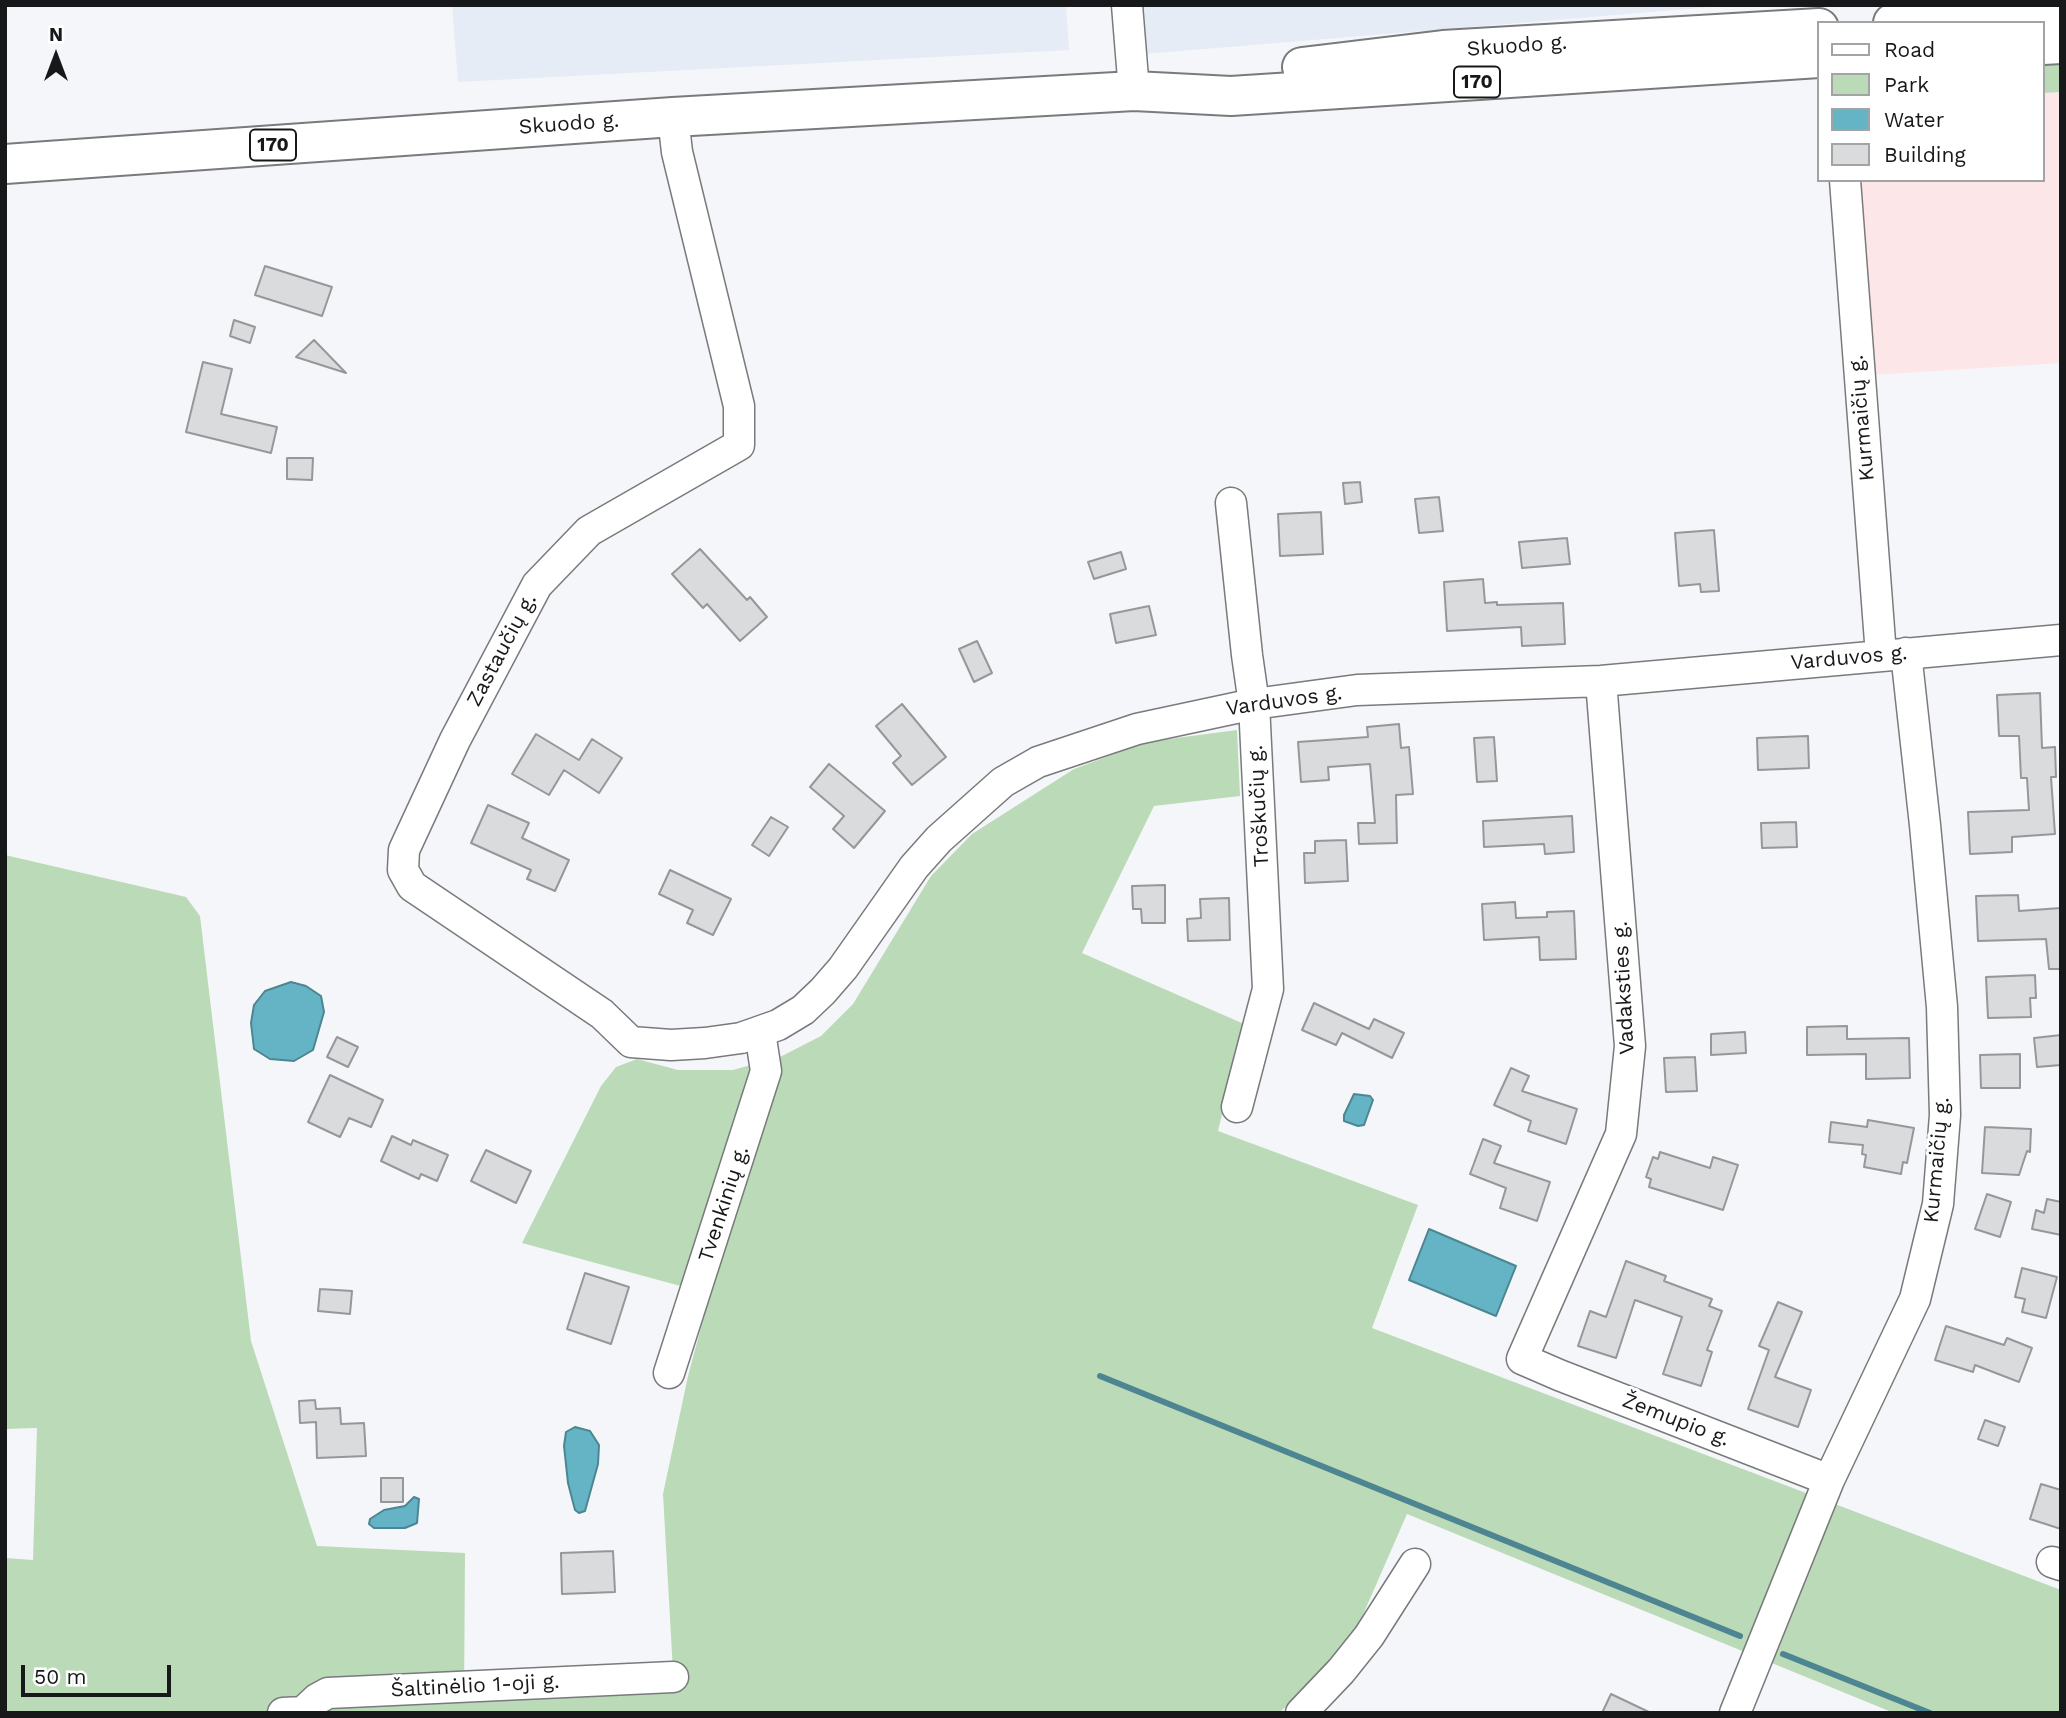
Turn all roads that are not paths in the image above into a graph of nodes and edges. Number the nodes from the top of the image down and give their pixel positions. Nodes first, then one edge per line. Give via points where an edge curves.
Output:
1 (1127, 5) edge
2 (2061, 11) edge
3 (1921, 21) edge
4 (1818, 28) edge
5 (1818, 58) edge
6 (1134, 91) junction
7 (673, 117) junction
8 (5, 164) edge
9 (1845, 182) edge
10 (1231, 503) dead end
11 (2061, 640) edge
12 (1893, 654) junction
13 (1601, 681) junction
14 (1254, 704) junction
15 (760, 1032) junction
16 (631, 1042) joint
17 (1237, 1107) dead end
18 (1522, 1359) joint
19 (669, 1373) dead end
20 (1829, 1480) junction
21 (1415, 1564) dead end
22 (673, 1677) dead end
23 (296, 1712) edge
24 (1301, 1713) edge
25 (1735, 1713) edge

1 - 6 street
2 - 3 main road
4 - 6 main road, Skuodo g. / 170 via 1443,50
5 - 6 main road, Skuodo g. / 170 via 1231,96
6 - 7 main road, Skuodo g. / 170
7 - 8 main road, Skuodo g. / 170
7 - 16 street, Zastaučių g. via 677,152 739,406 739,445 589,531 537,584 455,740 404,850 402,870 412,886 602,1014
9 - 12 street, Kurmaičių g.
10 - 14 street, Troškučių g.
11 - 12 street, Varduvos g.
12 - 13 street, Varduvos g.
12 - 20 street, Kurmaičių g. via 1926,825 1942,1007 1945,1115 1938,1204 1915,1299
13 - 14 street, Varduvos g. via 1357,690
13 - 18 street, Vadaksties g. via 1630,1046 1621,1134
14 - 15 street, Varduvos g. via 1150,726 1076,748 1003,782 914,867 823,991 803,1010
14 - 17 street, Troškučių g. via 1268,989
15 - 16 street, Varduvos g. via 705,1043
15 - 19 street, Tvenkinių g. via 766,1071
18 - 20 street, Žemupio g.
20 - 25 street, Kurmaičių g.
21 - 24 street via 1369,1636
22 - 23 street, Šaltinėlio 1-oji g. via 328,1693

